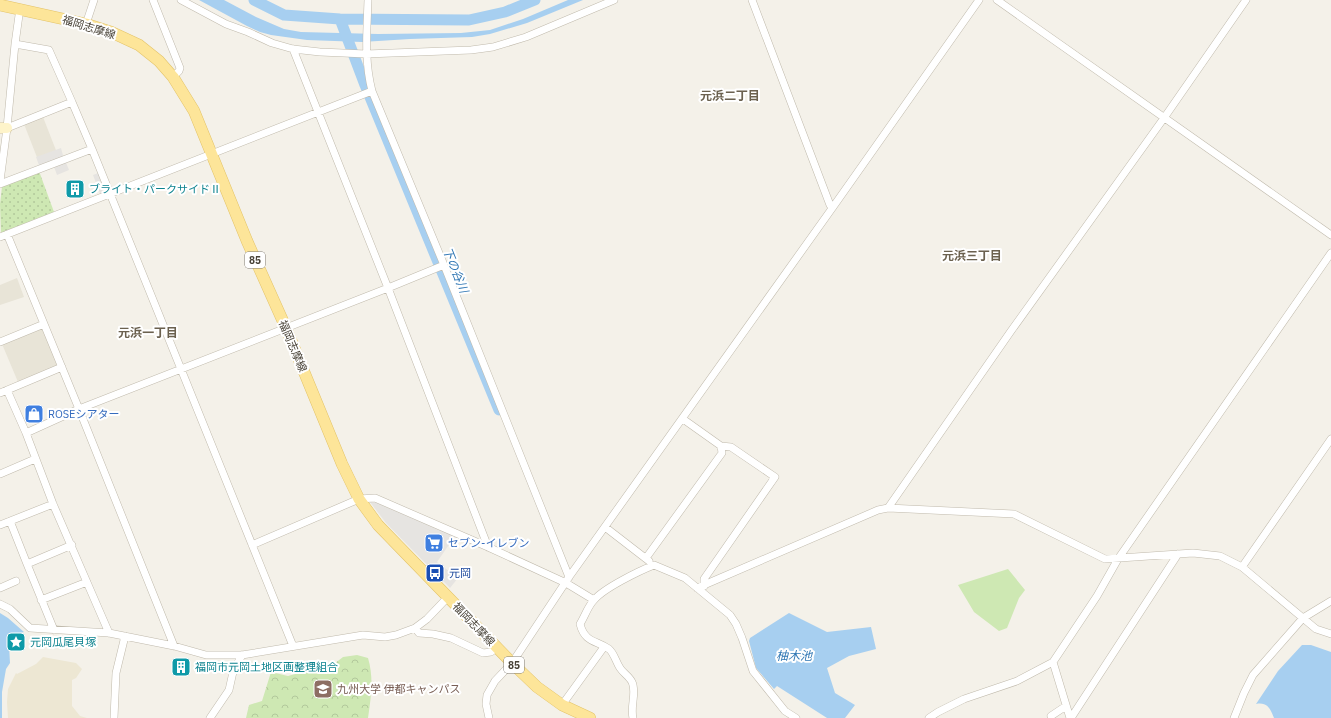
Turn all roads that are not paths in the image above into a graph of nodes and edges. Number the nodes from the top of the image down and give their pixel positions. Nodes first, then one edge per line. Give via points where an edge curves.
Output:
1 (94, 0) edge
2 (153, 0) edge
3 (181, 0) edge
4 (368, 0) edge
5 (614, 0) edge
6 (752, 0) edge
7 (979, 0) edge
8 (997, 0) edge
9 (1246, 0) edge
10 (0, 5) edge
11 (20, 8) junction
12 (86, 24) junction
13 (15, 44) junction
14 (293, 49) junction
15 (366, 52) junction
16 (173, 77) junction
17 (369, 92) junction
18 (72, 102) junction
19 (318, 111) junction
20 (1164, 118) junction
21 (4, 128) edge
22 (92, 149) junction
23 (211, 153) junction
24 (0, 183) edge
25 (110, 193) junction
26 (833, 207) junction
27 (7, 234) junction
28 (1331, 235) edge
29 (0, 237) edge
30 (1331, 253) edge
31 (444, 265) junction
32 (388, 288) junction
33 (44, 324) junction
34 (286, 328) junction
35 (0, 342) edge
36 (62, 367) junction
37 (182, 370) junction
38 (3, 391) edge
39 (79, 409) junction
40 (683, 419) junction
41 (26, 433) junction
42 (1331, 439) edge
43 (721, 446) junction
44 (35, 460) junction
45 (0, 474) edge
46 (360, 499) junction
47 (53, 504) junction
48 (888, 508) junction
49 (10, 521) junction
50 (0, 525) edge
51 (604, 527) junction
52 (252, 544) junction
53 (72, 545) junction
54 (488, 547) junction
55 (1178, 554) junction
56 (646, 558) junction
57 (1118, 559) junction
58 (27, 564) junction
59 (654, 565) junction
60 (1242, 567) junction
61 (568, 580) junction
62 (16, 581) dead end
63 (88, 582) junction
64 (700, 587) junction
65 (0, 588) edge
66 (448, 597) junction
67 (41, 600) junction
68 (594, 600) junction
69 (1331, 601) edge
70 (0, 604) edge
71 (1302, 618) junction
72 (415, 628) junction
73 (54, 630) junction
74 (108, 633) junction
75 (1331, 634) edge
76 (125, 636) junction
77 (174, 646) junction
78 (293, 646) junction
79 (496, 647) junction
80 (604, 647) junction
81 (242, 655) junction
82 (1053, 662) junction
83 (512, 663) junction
84 (562, 705) junction
85 (1066, 706) junction
86 (572, 714) edge
87 (1052, 716) dead end
88 (114, 718) edge
89 (210, 718) edge
90 (489, 718) edge
91 (590, 718) edge
92 (633, 718) edge
93 (796, 718) edge
94 (929, 718) edge
95 (1070, 718) edge
96 (1234, 718) edge

1 - 12 street
2 - 16 street via 180,68
3 - 14 street via 226,24
4 - 15 street
5 - 15 street via 526,37 493,47 471,50
6 - 26 street
7 - 26 street
8 - 20 street
9 - 20 street
10 - 11 main road, 福岡志摩線 / 85
11 - 12 main road, 福岡志摩線 / 85
11 - 13 street
12 - 16 main road, 福岡志摩線 / 85 via 139,45 159,61
13 - 18 street via 49,50
13 - 21 street
14 - 15 street via 348,54
14 - 19 street
15 - 17 street
16 - 23 main road, 福岡志摩線 / 85 via 194,111
17 - 19 street
17 - 31 street
18 - 21 street
18 - 22 street
19 - 23 street
19 - 32 street
20 - 28 street
20 - 48 street
21 - 24 street
22 - 24 street
22 - 25 street
23 - 25 street
23 - 34 main road, 福岡志摩線 / 85 via 246,241
25 - 27 street
25 - 37 street
26 - 40 street
27 - 29 street
27 - 33 street
30 - 57 street
31 - 32 street
31 - 61 street
32 - 34 street
32 - 54 street
33 - 35 street
33 - 36 street
34 - 37 street
34 - 46 main road, 福岡志摩線 / 85 via 342,464
36 - 38 street
36 - 39 street
37 - 39 street
37 - 52 street
38 - 41 street
39 - 41 street
39 - 77 street
40 - 43 street
40 - 51 street
41 - 44 street
42 - 60 street
43 - 56 street via 722,453
43 - 64 street via 731,447 775,477
44 - 45 street
44 - 47 street
46 - 52 street
46 - 54 street via 375,498
46 - 66 main road, 福岡志摩線 / 85 via 378,525
47 - 49 street
47 - 53 street
48 - 57 street via 1014,514 1105,559
48 - 64 street via 878,510
49 - 50 street
49 - 58 street
51 - 56 street
51 - 61 street
52 - 78 street
53 - 58 street
53 - 63 street
54 - 61 street
55 - 57 street
55 - 60 street via 1220,556
55 - 95 street
56 - 59 street
57 - 82 street
58 - 67 street
59 - 64 street
59 - 68 street via 601,593
60 - 71 street
61 - 68 street
61 - 83 street
62 - 65 street
63 - 67 street
63 - 74 street
64 - 93 street via 730,615 742,638 753,671 785,711
66 - 72 street
66 - 79 main road, 福岡志摩線 / 85
67 - 73 street
68 - 80 street via 580,624 588,639
69 - 71 street
70 - 73 street via 30,628
71 - 75 street via 1316,629
71 - 96 street via 1253,676
72 - 78 street via 385,637 363,635
72 - 79 street via 419,633 451,638 483,653 491,652
73 - 74 street
74 - 76 street
76 - 77 street
76 - 88 street via 116,673
77 - 81 street via 206,654
78 - 81 street
79 - 83 main road, 福岡志摩線 / 85
80 - 84 street
80 - 92 street via 610,650 634,687 631,713
81 - 89 street via 233,672 228,690
82 - 85 street
82 - 94 street via 1017,681 964,699
83 - 84 main road, 福岡志摩線 / 85 via 537,687
83 - 90 street via 495,681 487,695
84 - 86 main road, 福岡志摩線 / 85
85 - 87 street
85 - 95 street
86 - 91 main road, 福岡志摩線 / 85

